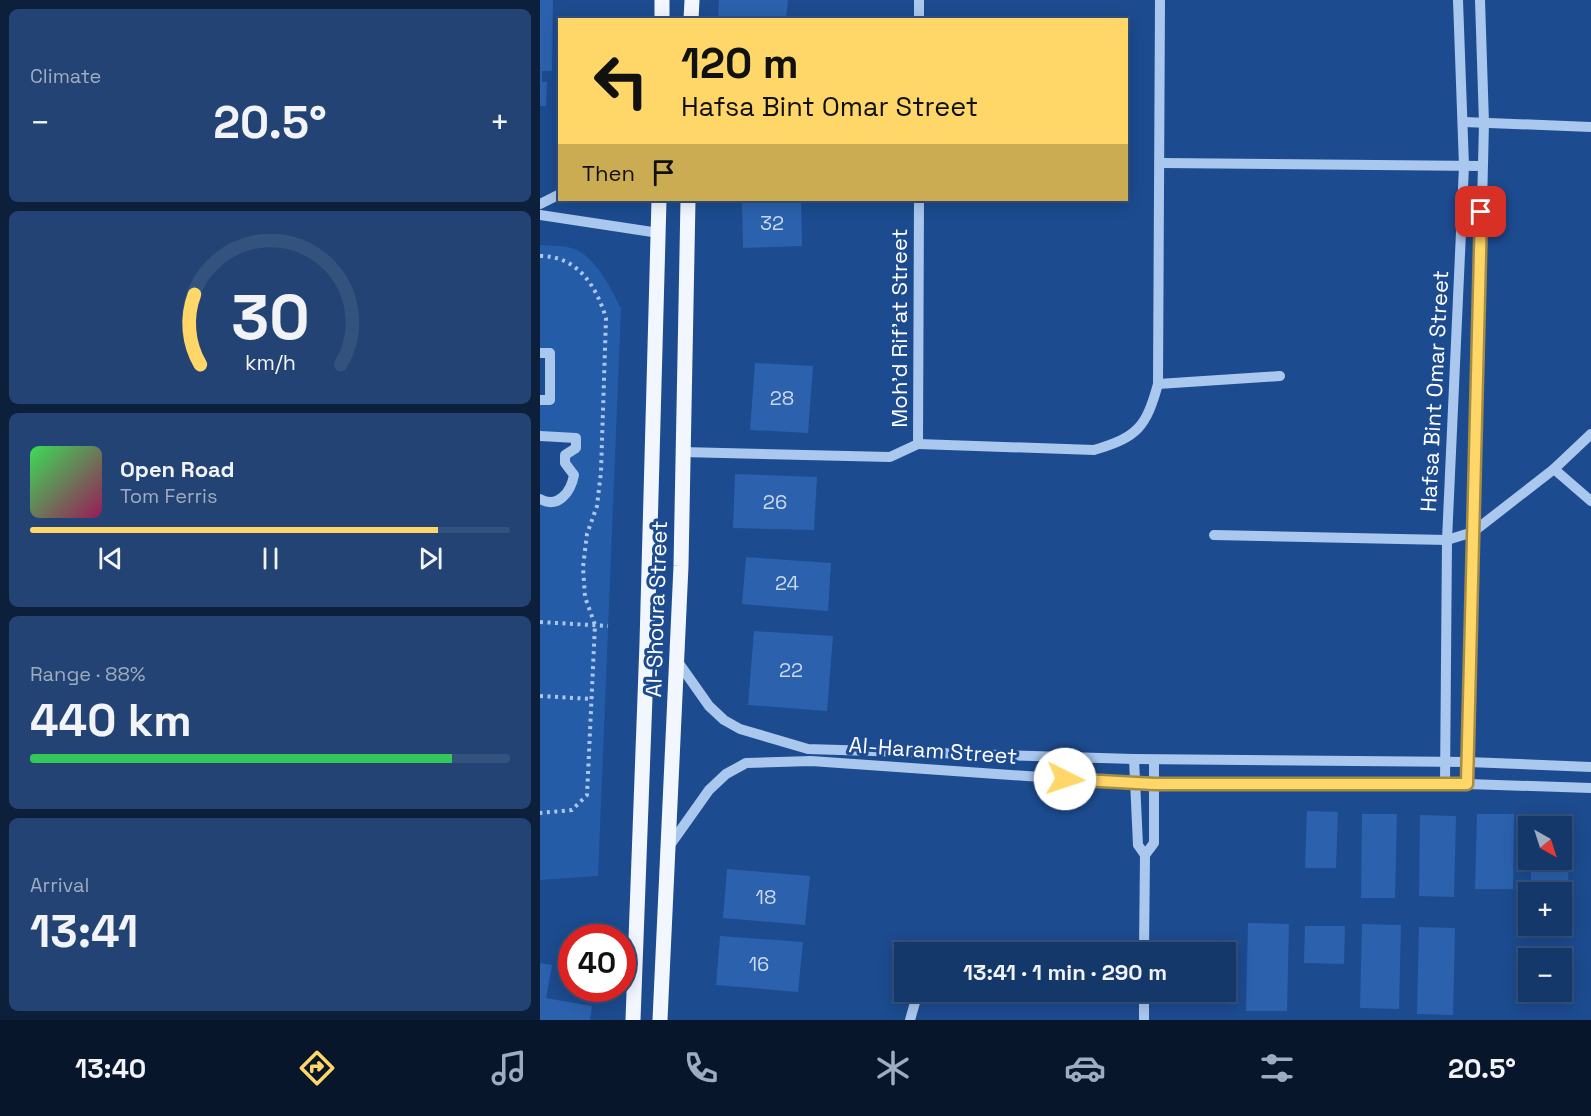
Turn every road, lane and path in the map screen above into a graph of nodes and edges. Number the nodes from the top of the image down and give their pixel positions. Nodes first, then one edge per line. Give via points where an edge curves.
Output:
1 (662, 0) edge
2 (692, 0) edge
3 (919, 0) edge
4 (1160, 0) edge
5 (1458, 0) edge
6 (1480, 0) edge
7 (662, 18) edge
8 (691, 18) edge
9 (919, 18) edge
10 (1464, 122) junction
11 (1484, 123) junction
12 (1591, 127) edge
13 (1161, 163) junction
14 (1464, 166) junction
15 (1482, 166) junction
16 (558, 195) edge
17 (659, 201) edge
18 (688, 201) edge
19 (919, 201) edge
20 (540, 204) edge
21 (540, 215) edge
22 (659, 233) junction
23 (540, 256) edge
24 (540, 353) edge
25 (1280, 375) dead end
26 (1158, 384) junction
27 (540, 400) edge
28 (1591, 434) edge
29 (540, 436) edge
30 (918, 444) junction
31 (682, 452) junction
32 (1554, 469) junction
33 (540, 499) edge
34 (1591, 501) edge
35 (1473, 532) junction
36 (1214, 535) dead end
37 (1447, 540) junction
38 (540, 622) edge
39 (595, 625) junction
40 (608, 626) dead end
41 (678, 662) junction
42 (540, 696) edge
43 (592, 699) junction
44 (1134, 759) junction
45 (1154, 760) junction
46 (1446, 762) junction
47 (1468, 762) junction
48 (1591, 767) edge
49 (1135, 783) junction
50 (1154, 784) junction
51 (1445, 784) junction
52 (1467, 784) junction
53 (1591, 788) edge
54 (540, 813) edge
55 (670, 845) junction
56 (1145, 855) junction
57 (1144, 942) edge
58 (915, 1002) edge
59 (1144, 1002) edge
60 (633, 1020) edge
61 (660, 1020) edge
62 (910, 1020) edge
63 (1144, 1020) edge

1 - 7 main road
2 - 8 main road
3 - 9 street
4 - 13 street, Moh'd Rif'at Street
5 - 10 street, Hafsa Bint Omar Street
6 - 11 street, Hafsa Bint Omar Street
10 - 11 street
10 - 14 street, Hafsa Bint Omar Street
11 - 12 street
11 - 15 street, Hafsa Bint Omar Street
13 - 14 street
13 - 26 street, Moh'd Rif'at Street
14 - 15 street
14 - 37 street, Hafsa Bint Omar Street
15 - 35 street, Hafsa Bint Omar Street
16 - 20 street
17 - 22 main road, Al-Shoura Street
18 - 31 main road, Al-Shoura Street
19 - 30 street, Moh'd Rif'at Street
21 - 22 street
22 - 60 main road, Al-Shoura Street
23 - 39 path via 551,256 582,271 599,295 606,318 601,472 597,506 586,534 583,567 585,597
24 - 27 street via 550,353 550,400
25 - 26 street
26 - 30 street, Moh'd Rif'at Street via 1149,415 1139,430 1094,450
28 - 32 street
29 - 33 street via 576,438 576,448 565,455 565,463 574,475 572,486 556,502
30 - 31 street via 890,457 864,458
31 - 41 main road, Al-Shoura Street
32 - 34 street
32 - 35 street
35 - 37 street
35 - 47 street, Hafsa Bint Omar Street
36 - 37 street
37 - 46 street, Hafsa Bint Omar Street
38 - 39 path
39 - 40 path
39 - 43 path
41 - 44 street, Al-Haram Street via 724,720 740,729 808,749
41 - 55 main road, Al-Shoura Street
42 - 43 path
43 - 54 path via 586,795 572,810
44 - 45 street, Al-Haram Street
44 - 49 street
45 - 46 street, Al-Haram Street
45 - 50 street
46 - 47 street, Al-Haram Street
46 - 51 street, Hafsa Bint Omar Street
47 - 48 street, Al-Haram Street
47 - 52 street, Hafsa Bint Omar Street
49 - 50 street, Al-Haram Street
49 - 55 street, Al-Haram Street via 811,761 746,763 709,790
49 - 56 street via 1138,845
50 - 51 street, Al-Haram Street
50 - 56 street via 1154,843
51 - 52 street, Al-Haram Street
52 - 53 street, Al-Haram Street
55 - 61 main road, Al-Shoura Street
56 - 57 street
58 - 62 street
59 - 63 street

